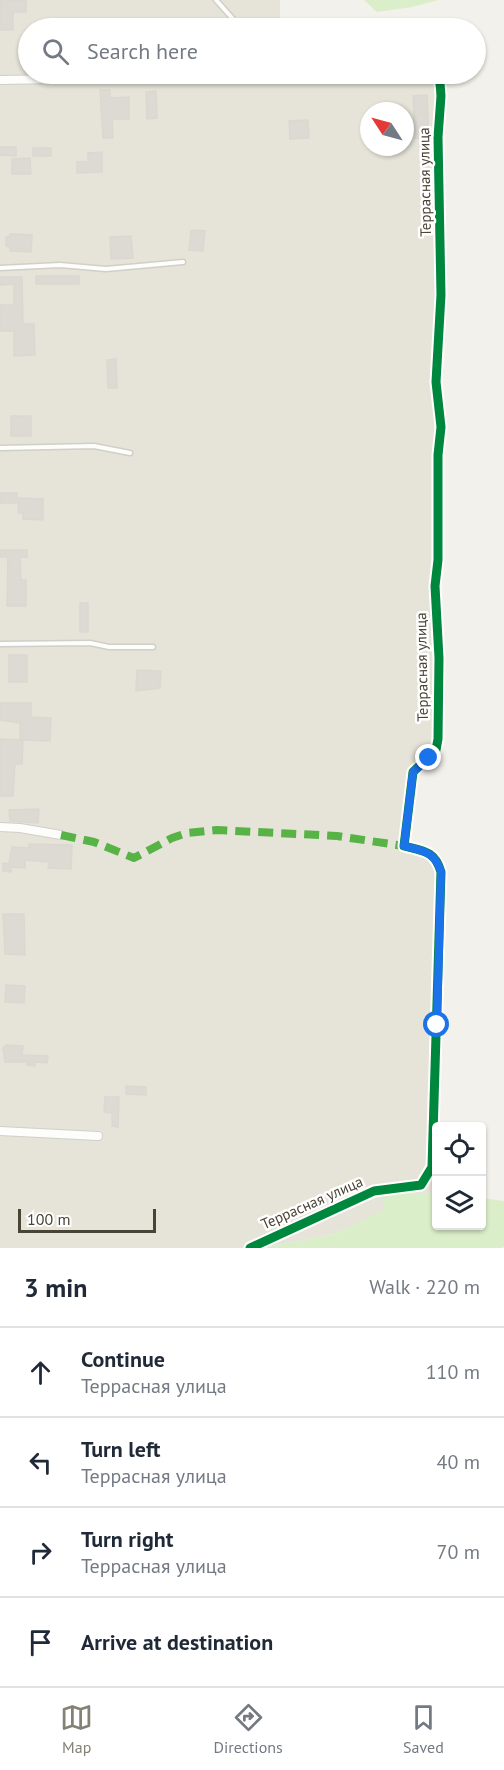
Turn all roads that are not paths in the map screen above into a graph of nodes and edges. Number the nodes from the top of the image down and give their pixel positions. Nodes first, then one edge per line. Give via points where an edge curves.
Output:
1 (216, 0) edge
2 (232, 18) edge
3 (0, 80) edge
4 (18, 80) edge
5 (440, 84) edge
6 (183, 262) dead end
7 (0, 268) edge
8 (0, 448) edge
9 (130, 453) dead end
10 (0, 644) edge
11 (153, 647) dead end
12 (0, 827) edge
13 (61, 835) dead end
14 (0, 1131) edge
15 (98, 1136) dead end
16 (250, 1248) edge

1 - 2 lane
3 - 4 street
5 - 16 street, Террасная улица via 441,296 436,382 441,427 435,586 438,739 436,750 413,772 404,840 404,846 434,856 441,872 432,1167 421,1185 374,1191
6 - 7 lane via 106,269 60,265
8 - 9 lane via 94,447
10 - 11 lane
12 - 13 street
14 - 15 street

